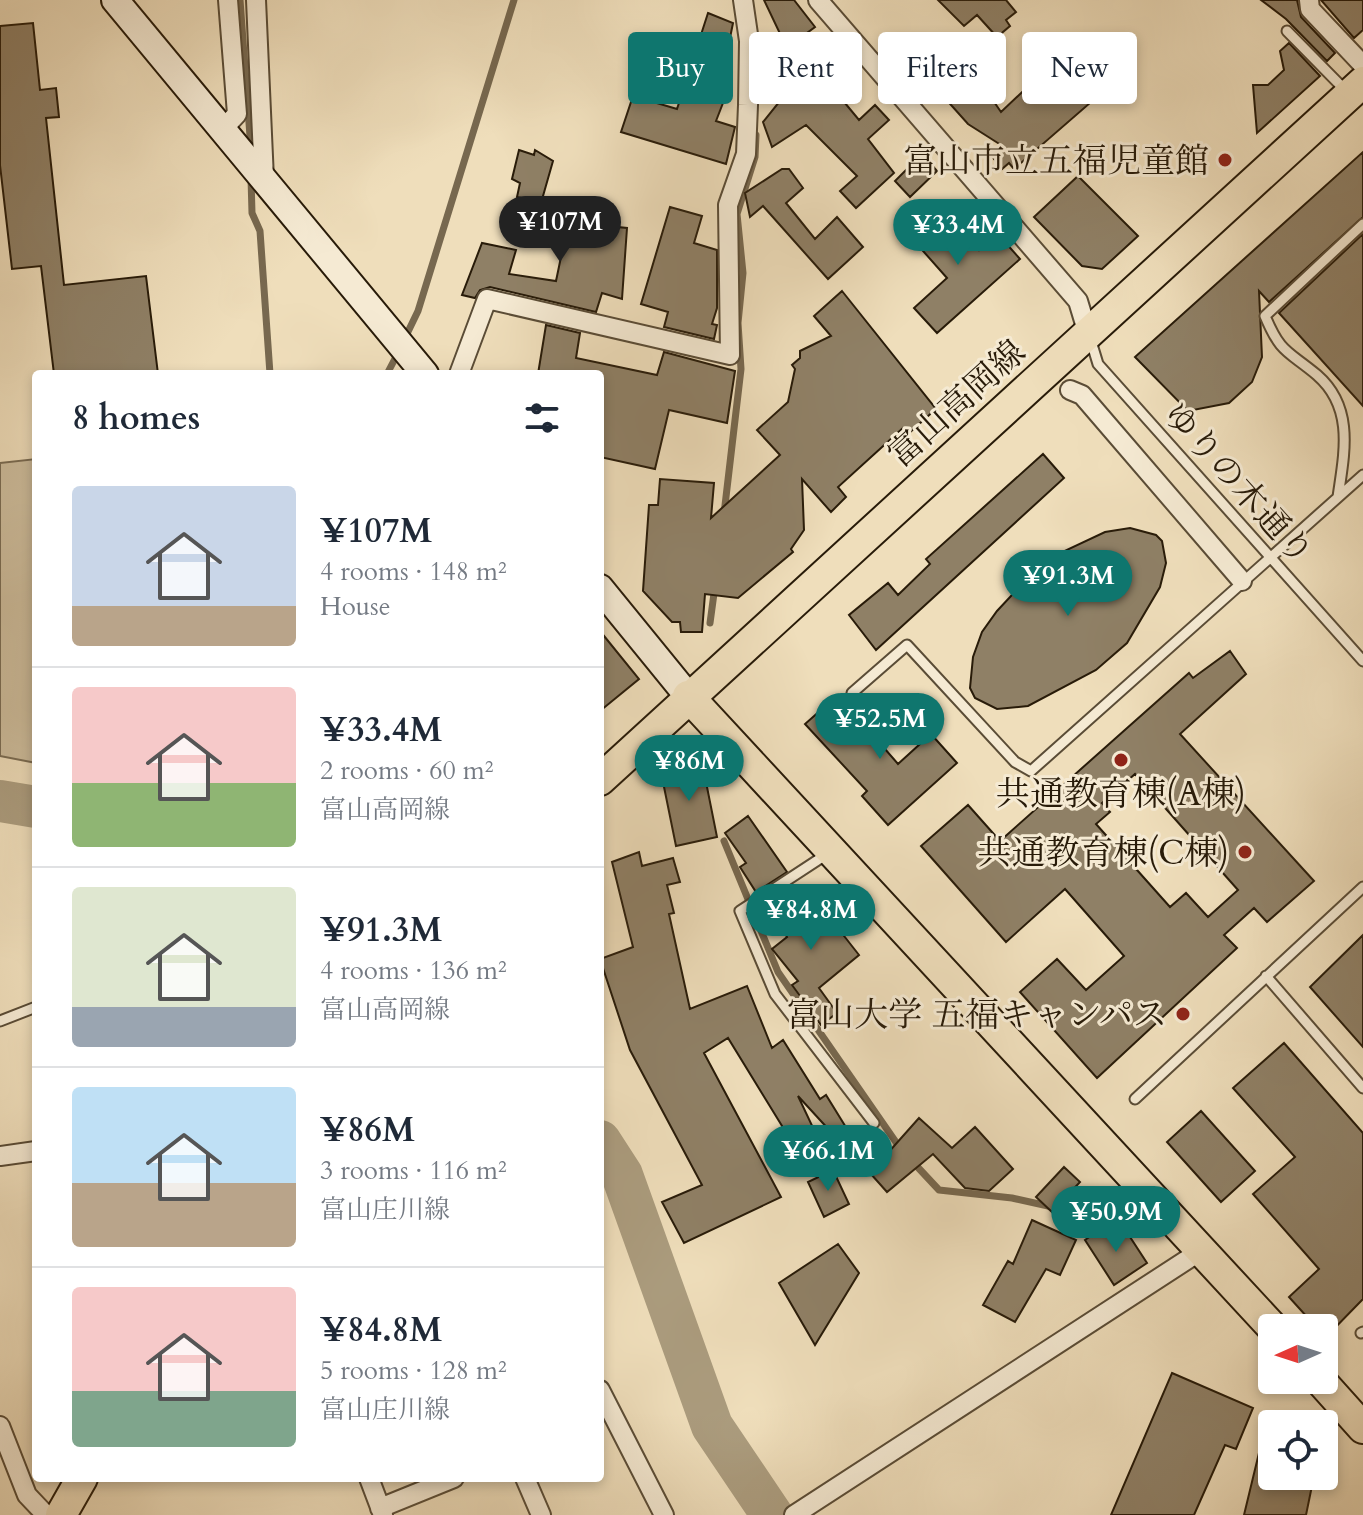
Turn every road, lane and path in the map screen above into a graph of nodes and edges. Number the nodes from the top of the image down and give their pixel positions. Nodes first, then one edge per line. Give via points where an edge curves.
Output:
1 (115, 0) edge
2 (228, 0) edge
3 (256, 0) edge
4 (743, 0) edge
5 (818, 0) edge
6 (1309, 0) edge
7 (1287, 31) dead end
8 (1363, 65) edge
9 (1356, 88) edge
10 (229, 138) junction
11 (263, 178) junction
12 (1363, 224) edge
13 (1088, 334) junction
14 (419, 368) edge
15 (460, 370) edge
16 (1070, 390) dead end
17 (1363, 475) edge
18 (1338, 497) junction
19 (1270, 556) junction
20 (1242, 581) junction
21 (604, 593) edge
22 (1363, 661) edge
23 (852, 693) dead end
24 (688, 696) junction
25 (604, 776) edge
26 (831, 852) junction
27 (1363, 887) edge
28 (1266, 976) junction
29 (32, 1009) edge
30 (0, 1021) edge
31 (1363, 1088) edge
32 (1135, 1099) dead end
33 (874, 1123) dead end
34 (32, 1152) edge
35 (0, 1156) edge
36 (1202, 1250) junction
37 (1260, 1314) edge
38 (1333, 1394) edge
39 (606, 1418) edge
40 (0, 1426) edge
41 (1363, 1428) edge
42 (80, 1482) edge
43 (371, 1482) edge
44 (445, 1482) edge
45 (527, 1482) edge
46 (382, 1511) edge
47 (797, 1514) edge
48 (46, 1515) edge
49 (61, 1515) edge
50 (541, 1515) edge
51 (664, 1515) edge

1 - 10 street
2 - 10 street via 237,114
3 - 11 street
4 - 15 street via 749,41 748,105 746,154 728,205 730,355 487,299
5 - 13 street via 1078,301
6 - 8 street via 1310,9
7 - 9 lane
9 - 13 main road, 富山高岡線
10 - 11 street
11 - 14 street
12 - 18 lane via 1265,316 1278,346 1320,378 1337,401 1346,434
13 - 19 lane, ゆりの木通り via 1098,364
13 - 24 main road, 富山高岡線
16 - 20 street via 1082,395
17 - 18 lane
18 - 19 lane
19 - 20 lane
19 - 22 lane, ゆりの木通り
20 - 23 lane via 1031,771 1015,762 907,645
21 - 24 street
24 - 25 main road, 富山高岡線
24 - 26 main road
26 - 33 lane via 740,911 775,994
26 - 36 main road
27 - 28 lane
28 - 31 lane
28 - 32 lane
29 - 30 lane
34 - 35 street
36 - 37 main road
36 - 47 street
38 - 41 main road
39 - 51 street
40 - 48 street via 27,1495
42 - 49 main road
43 - 46 street
44 - 46 street
45 - 50 street

